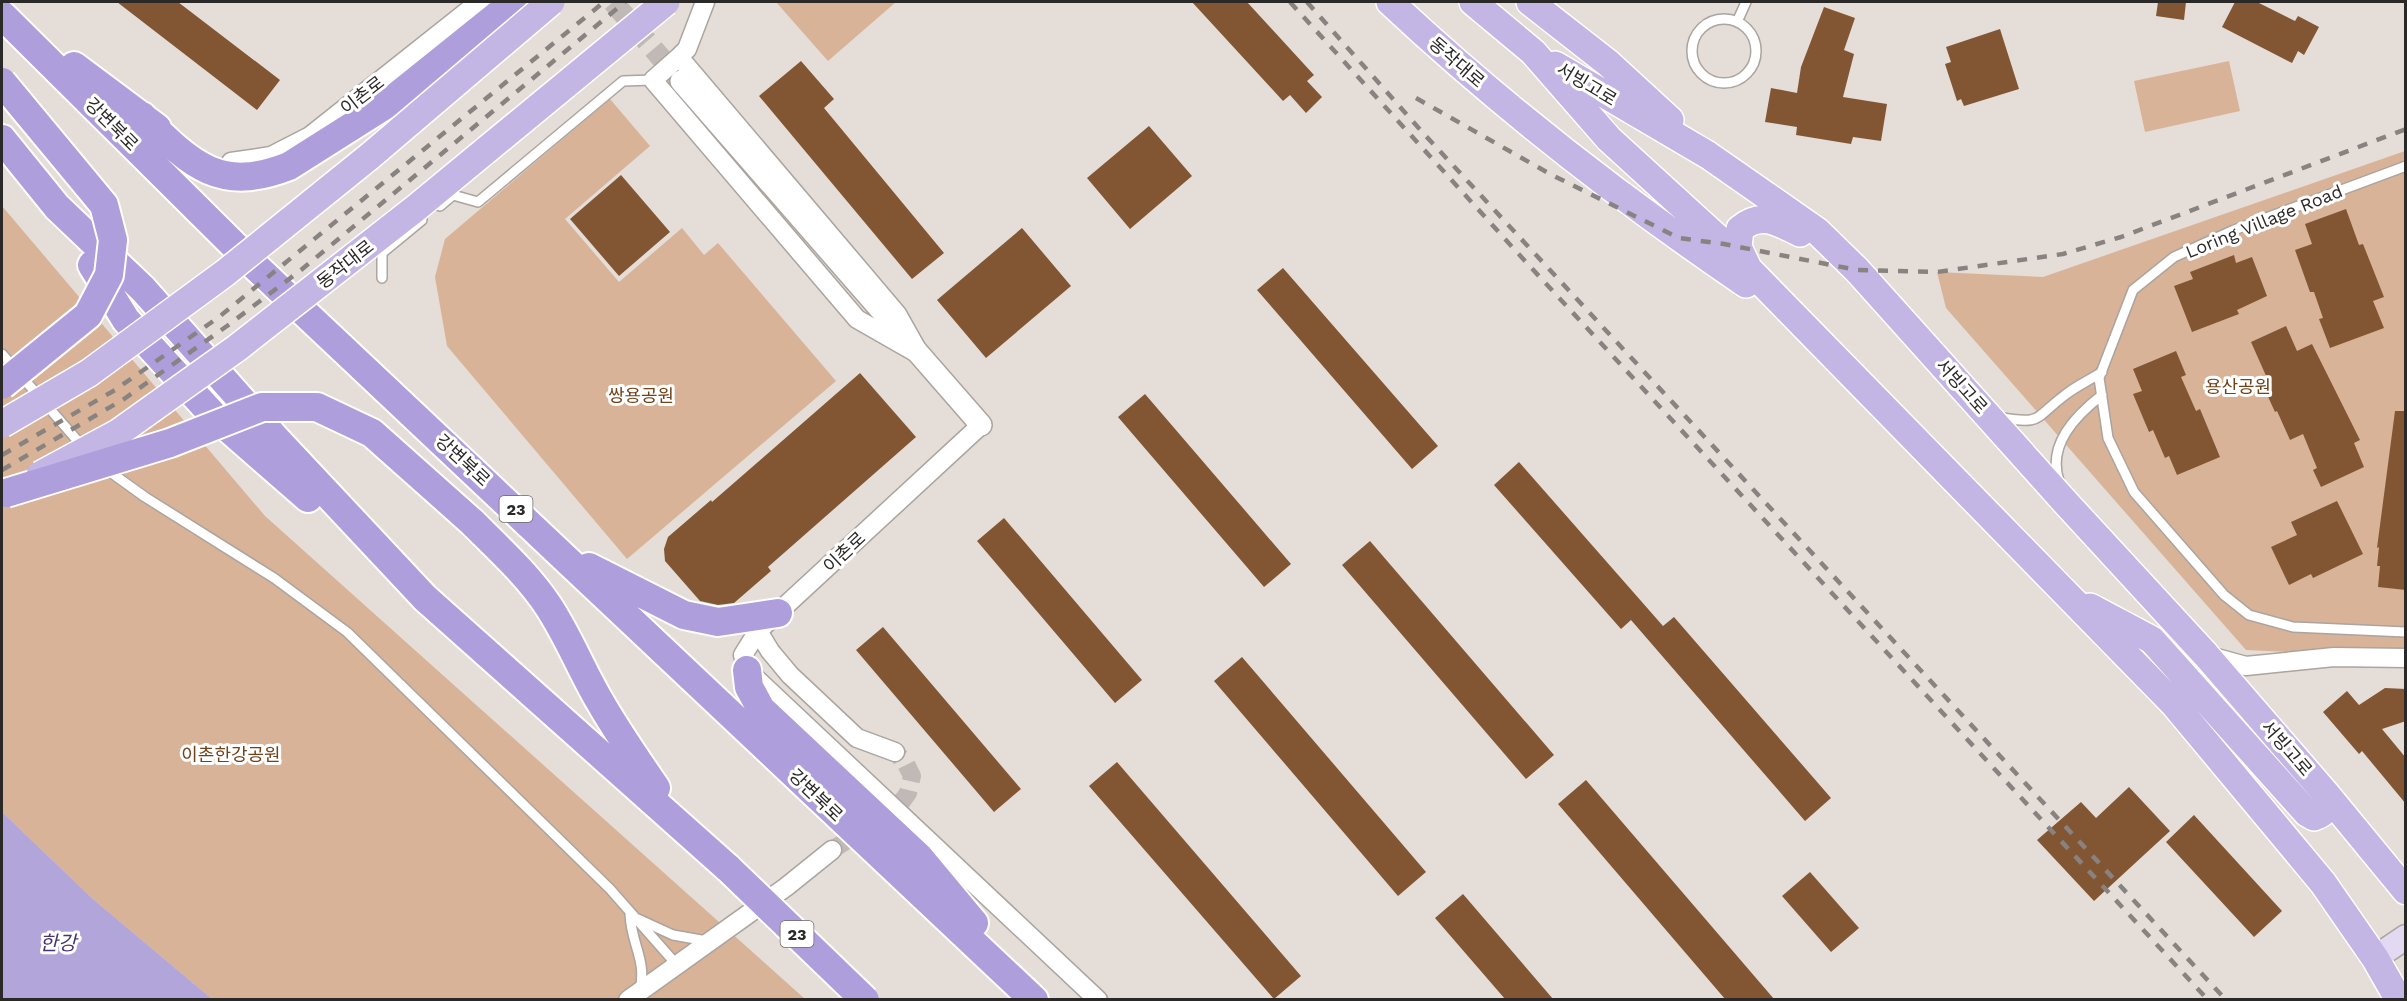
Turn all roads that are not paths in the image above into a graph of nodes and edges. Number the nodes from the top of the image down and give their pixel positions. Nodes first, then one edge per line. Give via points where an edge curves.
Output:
1 (479, 2) edge
2 (514, 2) edge
3 (551, 2) edge
4 (666, 2) edge
5 (705, 2) edge
6 (1390, 2) edge
7 (1473, 2) edge
8 (1530, 2) edge
9 (1746, 2) edge
10 (2, 14) edge
11 (1737, 22) junction
12 (1533, 52) junction
13 (680, 57) junction
14 (653, 80) junction
15 (681, 81) tunnel mouth
16 (2, 82) edge
17 (142, 116) junction
18 (2, 140) edge
19 (1708, 155) junction
20 (231, 162) joint
21 (2406, 166) edge
22 (435, 209) dead end
23 (427, 217) dead end
24 (1836, 250) junction
25 (1751, 273) junction
26 (382, 278) dead end
27 (1788, 312) junction
28 (2, 354) edge
29 (920, 355) junction
30 (2102, 372) junction
31 (2, 385) edge
32 (2102, 394) junction
33 (1988, 415) junction
34 (2, 424) edge
35 (981, 425) joint
36 (4, 494) edge
37 (2066, 504) junction
38 (566, 555) junction
39 (2068, 595) junction
40 (768, 622) junction
41 (2406, 632) edge
42 (2206, 655) junction
43 (2406, 658) edge
44 (747, 670) junction
45 (894, 752) tunnel mouth
46 (2327, 795) junction
47 (684, 826) junction
48 (832, 850) tunnel mouth
49 (2406, 891) edge
50 (630, 914) junction
51 (713, 937) junction
52 (2404, 942) edge
53 (2375, 958) junction
54 (676, 964) junction
55 (633, 995) edge
56 (865, 999) edge
57 (1035, 999) edge
58 (1098, 999) edge
59 (2399, 999) edge

1 - 20 street, 이촌로 via 310,136 271,156
2 - 17 highway via 387,104 289,166 271,173 243,177 215,174 185,158
3 - 34 main road, bridge via 225,273 89,374
4 - 36 main road, 동작대로, bridge via 416,208 237,348 118,433
5 - 13 street via 687,49
6 - 27 main road, 동작대로 via 1462,69 1526,119 1679,238
7 - 12 main road, 서빙고로
8 - 19 main road via 1608,63
9 - 11 lane
10 - 17 highway
10 - 38 highway, 강변북로 / 23 via 256,267
11 - 11 lane via 1710,22 1695,38 1693,60 1698,70 1716,83 1737,81 1752,68 1756,58 1754,39
12 - 19 main road, 서빙고로
12 - 25 main road, 서빙고로 via 1609,139
13 - 14 street
13 - 29 street via 897,314
14 - 22 lane via 623,81 478,202 453,195
14 - 29 street via 857,319
15 - 29 street, 이촌로
16 - 31 highway, bridge via 104,205 113,240 109,275 88,315
17 - 20 highway via 200,156
18 - 47 highway, 23 via 57,207 143,289 425,598
19 - 24 main road, 서빙고로 via 1817,231
21 - 30 lane, Loring Village Road via 2234,230 2174,257 2133,290
23 - 26 lane via 382,253
24 - 25 main road via 1772,219 1751,220 1740,229 1738,247
24 - 33 main road, 서빙고로
25 - 27 main road, 서빙고로
27 - 39 main road, 서빙고로
28 - 50 lane via 70,436 118,480 274,578 347,632 610,889
29 - 35 street, 이촌로
30 - 32 lane, Loring Village Road
30 - 33 lane via 2035,419 2018,422
32 - 37 lane via 2085,408 2059,442 2055,469
32 - 41 lane, Loring Village Road via 2108,438 2134,492 2224,595 2249,615 2293,627
33 - 37 main road, 서빙고로
35 - 40 street, 이촌로
36 - 47 highway, bridge via 170,443 261,407 317,407 372,433 520,569 577,652 620,736
37 - 42 main road, 서빙고로
38 - 40 highway via 684,615 718,622
38 - 57 highway, 강변북로 / 23
39 - 46 main road, 서빙고로 via 2152,640 2307,813 2314,817 2321,814 2328,806
39 - 53 main road, 서빙고로 via 2175,704 2323,883
40 - 44 street, 이촌로 via 743,655
40 - 45 street via 770,651 790,675 857,738
42 - 43 street via 2246,666 2334,657
42 - 46 main road, 서빙고로
44 - 57 highway via 749,687 761,709 920,857
44 - 58 street
46 - 49 main road, 서빙고로
47 - 56 highway, 23, bridge
48 - 51 street
50 - 51 lane via 673,935
50 - 54 lane
50 - 55 lane via 631,935 644,971
51 - 54 street
52 - 53 main road
53 - 59 main road, 서빙고로
54 - 55 street

